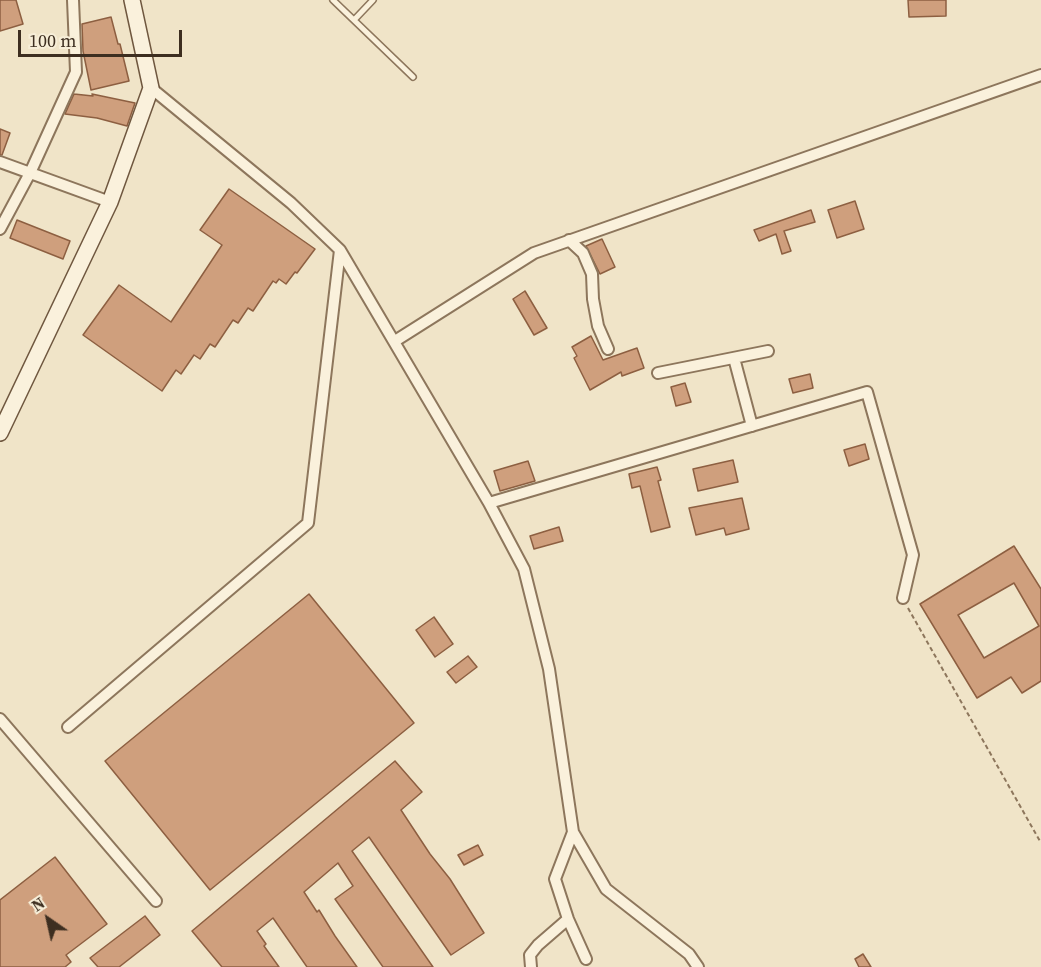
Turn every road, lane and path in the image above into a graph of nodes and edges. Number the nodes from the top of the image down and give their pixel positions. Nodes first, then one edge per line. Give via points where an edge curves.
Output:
1 (73, 0) edge
2 (132, 0) edge
3 (333, 0) edge
4 (373, 0) edge
5 (354, 20) junction
6 (1041, 75) edge
7 (413, 77) dead end
8 (151, 88) junction
9 (0, 162) edge
10 (30, 173) junction
11 (110, 202) junction
12 (0, 229) edge
13 (569, 240) junction
14 (340, 250) junction
15 (395, 341) junction
16 (608, 349) dead end
17 (768, 351) dead end
18 (734, 358) junction
19 (658, 373) dead end
20 (752, 426) junction
21 (0, 432) edge
22 (489, 503) junction
23 (903, 598) joint
24 (0, 719) edge
25 (68, 727) dead end
26 (573, 832) junction
27 (1041, 843) edge
28 (156, 901) dead end
29 (568, 919) junction
30 (586, 959) dead end
31 (531, 967) edge
32 (698, 967) edge

1 - 10 street via 76,72
2 - 8 main road
3 - 5 lane
4 - 5 lane
5 - 7 lane
6 - 13 street
8 - 11 main road
8 - 14 street via 291,202
9 - 10 street
10 - 11 street
10 - 12 street
11 - 21 main road
13 - 15 street via 534,253
13 - 16 street via 583,253 592,274 596,317
14 - 15 street
14 - 25 street via 308,524
15 - 22 street
17 - 18 street
18 - 19 street
18 - 20 street
20 - 22 street
20 - 23 street via 867,392 913,555
22 - 26 street via 524,569 549,669
23 - 27 path
24 - 28 street
26 - 29 street via 555,879
26 - 32 street via 606,889 689,954
29 - 30 street
29 - 31 street via 530,955

